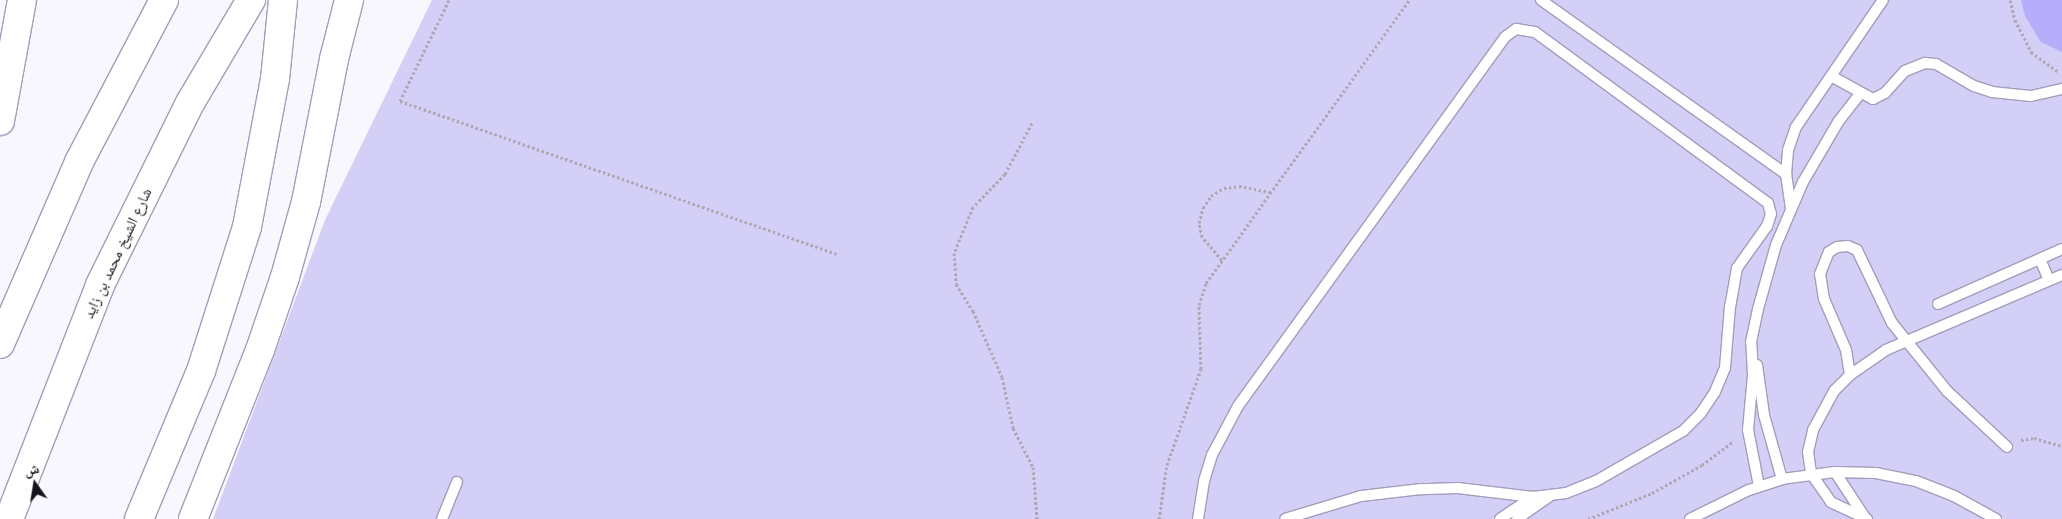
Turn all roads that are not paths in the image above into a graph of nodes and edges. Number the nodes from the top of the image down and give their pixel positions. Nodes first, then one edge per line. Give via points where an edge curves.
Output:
1 (22, 0) edge
2 (164, 0) edge
3 (251, 0) edge
4 (283, 0) edge
5 (349, 0) edge
6 (1541, 0) edge
7 (1883, 0) edge
8 (1831, 76) junction
9 (2062, 89) edge
10 (1860, 94) junction
11 (0, 121) edge
12 (1786, 174) junction
13 (1789, 214) junction
14 (2062, 249) edge
15 (2040, 259) junction
16 (2062, 275) edge
17 (2049, 280) junction
18 (1938, 304) dead end
19 (1907, 340) junction
20 (1751, 342) junction
21 (0, 344) edge
22 (1850, 375) junction
23 (2007, 447) road end
24 (1835, 472) junction
25 (1811, 473) junction
26 (1782, 478) junction
27 (457, 482) dead end
28 (1759, 486) junction
29 (1533, 496) junction
30 (1550, 496) junction
31 (1865, 518) edge
32 (8, 519) edge
33 (139, 519) edge
34 (193, 519) edge
35 (442, 519) edge
36 (1198, 519) edge
37 (1285, 519) edge
38 (1500, 519) edge
39 (1517, 519) edge
40 (1690, 519) edge
41 (1996, 519) edge

1 - 11 highway
2 - 21 highway via 79,162
3 - 32 highway, شارع الشيخ محمد بن زايد via 190,103 104,276
4 - 33 highway via 275,79 247,227 201,371
5 - 34 highway via 306,202 285,276 260,350
6 - 12 lane
7 - 8 lane
8 - 10 lane
8 - 12 lane via 1796,127 1788,150
9 - 10 lane via 2031,96 1992,92 1925,63 1905,71 1879,97 1866,98
10 - 13 lane via 1820,152
12 - 13 lane via 1792,205
13 - 20 lane via 1766,277
14 - 15 lane
15 - 17 lane
15 - 18 lane
16 - 17 lane
17 - 19 lane
19 - 22 lane
19 - 22 lane via 1880,302 1857,250 1837,246 1824,262 1821,287 1844,344
19 - 23 lane via 1947,391
20 - 26 lane via 1764,414
20 - 28 lane via 1753,375 1748,430
22 - 25 lane via 1821,410 1813,430 1808,452
24 - 25 lane
24 - 31 lane
24 - 41 lane via 1876,473 1916,481 1954,496
25 - 26 lane
25 - 31 lane via 1832,502
26 - 28 lane
27 - 35 lane
28 - 40 lane
29 - 30 lane
29 - 37 lane via 1458,488 1414,490 1361,496
29 - 38 lane
30 - 36 lane via 1581,488 1629,463 1683,431 1701,413 1725,368 1737,268 1767,226 1771,214 1768,203 1760,194 1535,32 1522,28 1506,37 1238,406 1212,454
30 - 39 lane

